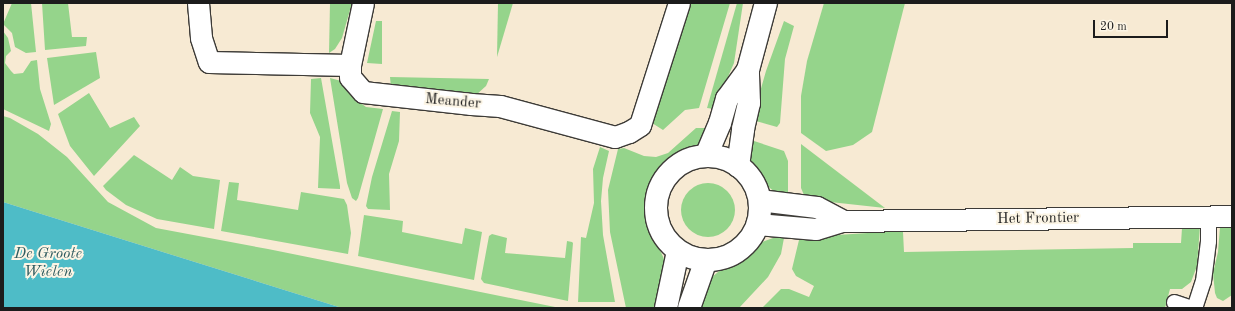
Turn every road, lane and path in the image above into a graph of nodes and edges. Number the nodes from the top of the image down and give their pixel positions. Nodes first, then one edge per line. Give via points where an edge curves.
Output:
1 (198, 3) edge
2 (363, 3) edge
3 (679, 3) edge
4 (766, 3) edge
5 (350, 65) junction
6 (748, 70) junction
7 (706, 156) junction
8 (738, 166) junction
9 (759, 200) junction
10 (1208, 216) junction
11 (1232, 216) edge
12 (842, 221) junction
13 (757, 224) junction
14 (678, 251) junction
15 (706, 260) junction
16 (1174, 302) dead end
17 (666, 308) edge
18 (689, 308) edge
19 (1192, 308) edge

1 - 5 street via 200,38 210,62
2 - 5 street
3 - 5 street, Meander via 640,125 615,137 500,106 363,92 350,77
4 - 6 street
6 - 7 street via 727,99
6 - 8 street via 748,103
7 - 8 street via 723,159
7 - 14 street via 690,159 676,167 665,179 658,193 656,209 659,226 666,240
8 - 9 street via 755,187
9 - 12 street via 817,207
9 - 13 street
10 - 11 street, Het Frontier
10 - 12 street, Het Frontier
10 - 19 street via 1203,281
12 - 13 street, Het Frontier via 816,229
13 - 15 street via 743,247 719,259
14 - 15 street via 691,258
14 - 17 street
15 - 18 street
16 - 19 street

